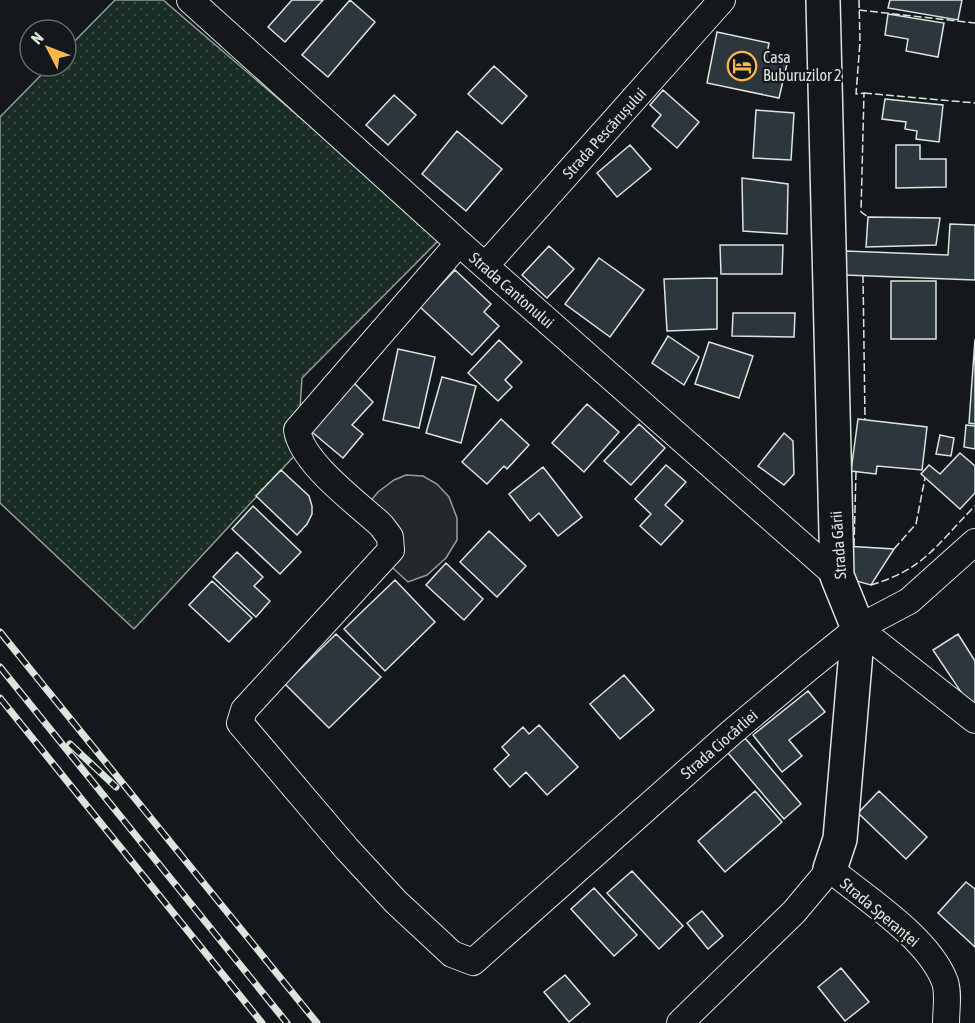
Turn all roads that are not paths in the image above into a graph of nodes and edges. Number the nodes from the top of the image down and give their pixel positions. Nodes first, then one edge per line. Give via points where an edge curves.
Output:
1 (190, 0) edge
2 (722, 0) edge
3 (823, 0) edge
4 (459, 243) junction
5 (486, 266) junction
6 (975, 542) edge
7 (837, 576) junction
8 (858, 628) junction
9 (975, 720) edge
10 (830, 869) junction
11 (680, 1023) edge
12 (946, 1023) edge

1 - 4 street, Strada Cantonului
2 - 5 street, Strada Pescărușului
3 - 7 street, Strada Gării
4 - 5 street, Strada Cantonului
4 - 8 street, Strada Ciocârliei via 297,430 299,442 309,457 381,525 390,537 391,550 244,710 240,723 396,902 452,954 473,962 732,732
5 - 7 street, Strada Cantonului
6 - 8 street, Strada Ciocârliei via 909,601
7 - 8 street, Strada Gării
8 - 9 street
8 - 10 street, Strada Gării via 840,839
10 - 11 street, Strada Gării via 794,912
10 - 12 street, Strada Speranței via 912,937 936,963 946,984

